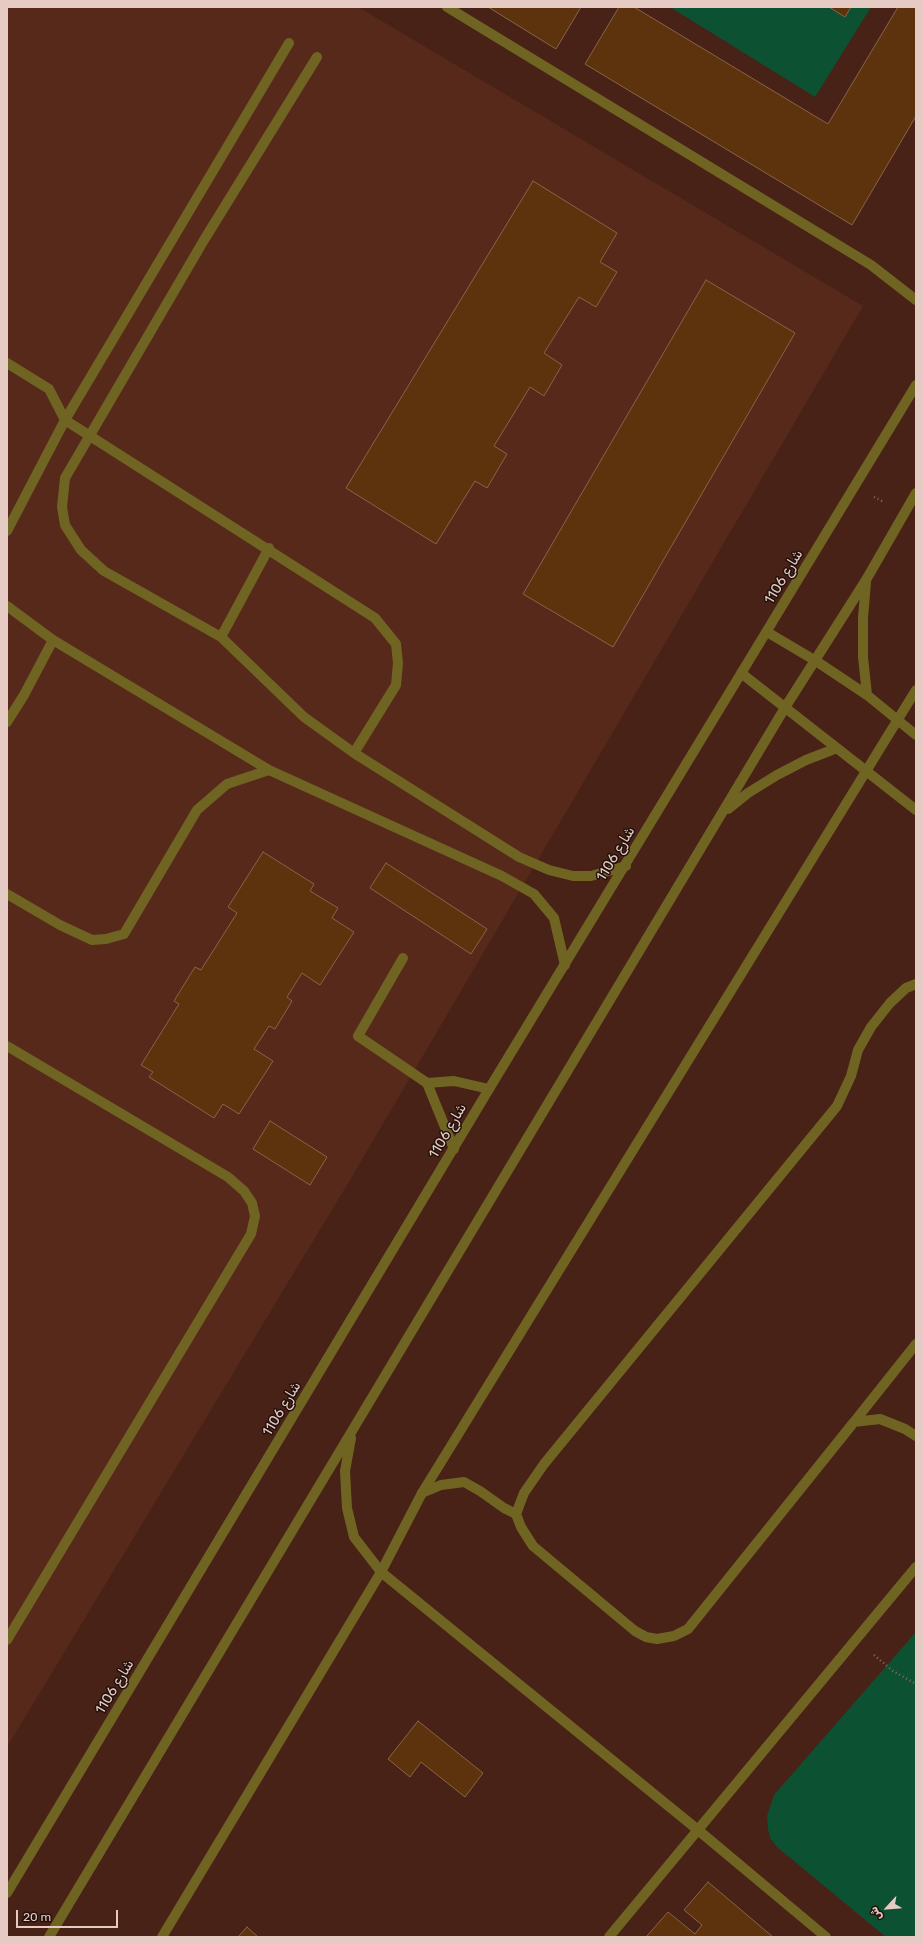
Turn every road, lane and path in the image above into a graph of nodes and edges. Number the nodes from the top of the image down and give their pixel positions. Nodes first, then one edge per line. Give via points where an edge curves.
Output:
1 (448, 7) edge
2 (289, 43) dead end
3 (317, 57) dead end
4 (916, 300) edge
5 (7, 363) edge
6 (916, 386) edge
7 (65, 420) junction
8 (90, 435) junction
9 (856, 485) junction
10 (916, 493) edge
11 (903, 514) junction
12 (7, 531) edge
13 (269, 548) junction
14 (866, 580) junction
15 (7, 606) edge
16 (767, 632) junction
17 (221, 637) junction
18 (53, 640) junction
19 (816, 661) junction
20 (742, 673) junction
21 (916, 690) edge
22 (867, 695) junction
23 (786, 706) junction
24 (898, 720) junction
25 (7, 722) edge
26 (916, 735) edge
27 (837, 748) junction
28 (354, 753) junction
29 (269, 770) junction
30 (866, 770) junction
31 (916, 810) edge
32 (723, 813) junction
33 (626, 866) junction
34 (7, 894) edge
35 (403, 958) dead end
36 (565, 965) junction
37 (916, 984) edge
38 (7, 1046) edge
39 (427, 1083) junction
40 (489, 1089) junction
41 (454, 1149) junction
42 (916, 1344) edge
43 (854, 1422) junction
44 (352, 1432) junction
45 (916, 1436) edge
46 (422, 1493) junction
47 (516, 1514) junction
48 (916, 1567) edge
49 (381, 1572) junction
50 (856, 1639) junction
51 (7, 1640) edge
52 (916, 1684) edge
53 (698, 1830) junction
54 (7, 1893) edge
55 (49, 1937) edge
56 (162, 1937) edge
57 (609, 1937) edge
58 (826, 1937) edge

1 - 4 street via 871,265
2 - 7 street
3 - 8 street via 204,240
5 - 7 street via 49,389
6 - 9 street, شارع 1106
7 - 8 street
7 - 12 street
8 - 13 street
8 - 17 street via 66,478 62,507 65,525 81,550 104,571
9 - 11 path
9 - 16 street, شارع 1106
10 - 11 street
11 - 14 street
13 - 17 street
13 - 28 street via 375,618 396,644 396,685
14 - 19 street
14 - 22 street via 863,641
15 - 18 street
16 - 19 street
16 - 20 street, شارع 1106
17 - 28 street via 304,717
18 - 25 street
18 - 29 street
19 - 22 street
19 - 23 street
20 - 23 street
20 - 33 street, شارع 1106
21 - 24 street
22 - 24 street
23 - 27 street
23 - 32 street
24 - 26 street
24 - 30 street
27 - 30 street
27 - 32 street via 777,775
28 - 33 street via 519,857 548,870 573,876 591,876
29 - 34 street via 227,784 197,810 124,934 92,940 60,925
29 - 36 street via 502,876 534,894 554,918
30 - 31 street
30 - 46 street
32 - 44 street
33 - 36 street, شارع 1106
35 - 39 street via 358,1036
36 - 40 street, شارع 1106
37 - 47 street via 906,988 890,1003 871,1027 858,1050 851,1076 837,1106 544,1464 524,1493
38 - 51 street via 228,1177 244,1191 252,1203 255,1216 251,1234
39 - 40 street via 454,1081
39 - 41 street
40 - 41 street, شارع 1106
41 - 54 street, شارع 1106
42 - 43 street
43 - 45 street via 880,1419
43 - 47 street via 688,1629 674,1636 657,1639 635,1631 533,1546 520,1527
44 - 49 street via 345,1471 347,1508 354,1537
44 - 55 street
46 - 47 street via 441,1485 464,1482
46 - 49 street
48 - 50 street
49 - 53 street
49 - 56 street
50 - 52 path via 893,1671
50 - 53 street
53 - 57 street
53 - 58 street

